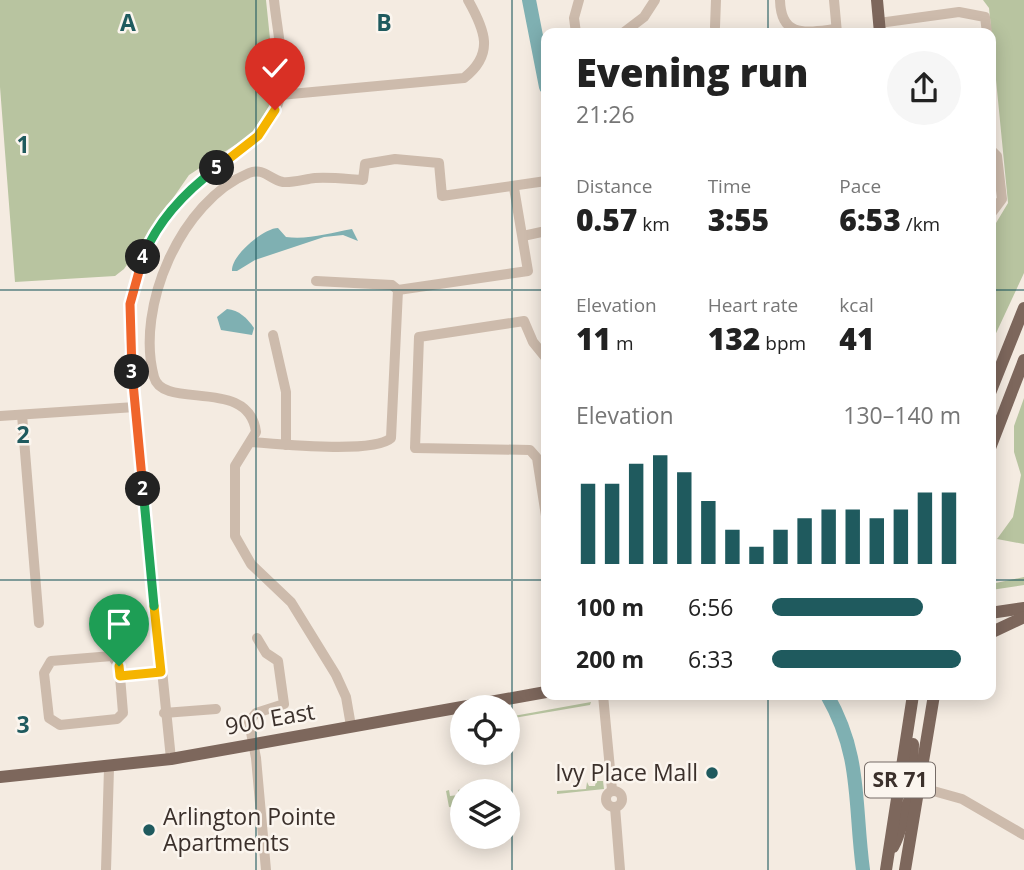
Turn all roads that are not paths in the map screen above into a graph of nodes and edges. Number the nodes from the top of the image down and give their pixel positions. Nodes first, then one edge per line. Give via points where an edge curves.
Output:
1 (274, 0) edge
2 (468, 0) edge
3 (579, 0) edge
4 (655, 0) edge
5 (716, 0) edge
6 (780, 0) edge
7 (834, 0) edge
8 (877, 0) edge
9 (715, 27) dead end
10 (575, 28) edge
11 (630, 28) edge
12 (793, 28) edge
13 (836, 28) edge
14 (879, 28) edge
15 (986, 28) edge
16 (280, 95) junction
17 (996, 160) edge
18 (541, 182) edge
19 (514, 188) junction
20 (996, 207) edge
21 (541, 231) edge
22 (523, 236) junction
23 (316, 281) dead end
24 (398, 290) junction
25 (1024, 308) edge
26 (273, 335) dead end
27 (541, 352) edge
28 (1024, 360) edge
29 (996, 378) edge
30 (135, 407) junction
31 (22, 415) junction
32 (0, 416) edge
33 (996, 419) edge
34 (252, 442) junction
35 (286, 445) junction
36 (541, 484) edge
37 (1024, 608) edge
38 (996, 612) edge
39 (1024, 617) edge
40 (39, 624) dead end
41 (996, 630) edge
42 (257, 638) dead end
43 (161, 672) junction
44 (120, 676) junction
45 (541, 693) edge
46 (603, 700) edge
47 (912, 700) edge
48 (912, 700) edge
49 (933, 700) edge
50 (936, 700) edge
51 (216, 709) dead end
52 (931, 711) junction
53 (164, 713) junction
54 (351, 726) junction
55 (252, 743) junction
56 (171, 759) junction
57 (109, 768) junction
58 (0, 778) edge
59 (919, 788) junction
60 (1024, 835) edge
61 (888, 855) junction
62 (106, 870) edge
63 (266, 870) edge
64 (620, 870) edge
65 (886, 870) edge
66 (905, 870) edge

1 - 16 street
2 - 16 street via 482,31 484,54 464,78
3 - 10 street
4 - 11 street
5 - 9 street
6 - 12 street via 780,15
7 - 13 street
8 - 14 main road
14 - 15 street via 967,12 985,18
16 - 30 street via 258,136 192,188 146,250 133,289 129,321
17 - 20 street via 1002,199
18 - 19 street
19 - 22 street
19 - 34 street via 442,195 439,163 395,159 365,164 363,180 284,182 262,170 249,173 202,210 175,244 158,285 151,352 155,379 165,392 214,396 240,406 255,424
21 - 22 street
22 - 24 street via 528,271
23 - 24 street via 392,285
24 - 35 street via 391,438 380,445
25 - 29 main road
26 - 35 street via 286,392
27 - 36 street via 524,321 419,337 415,448 530,450 537,458
28 - 33 main road
30 - 31 street
30 - 43 street
31 - 32 street
31 - 40 street
34 - 35 street
34 - 54 street via 235,466 235,536 251,564 291,602 337,675
37 - 38 main road
39 - 41 main road
42 - 55 street via 278,661 284,704 251,719
43 - 44 street
43 - 53 street
44 - 44 street via 123,713 117,719 52,722 44,673 47,664 112,656
45 - 54 main road, 900 East
46 - 64 street via 612,790 622,799 615,807
47 - 59 main road via 912,773
48 - 61 main road, SR 71
49 - 52 main road
50 - 52 main road, SR 71
51 - 53 street
52 - 59 main road, SR 71
53 - 56 street
54 - 55 main road, 900 East
55 - 56 main road, 900 East
55 - 63 street
56 - 57 main road, 900 East
57 - 58 main road, 900 East
57 - 62 street
59 - 60 street via 968,802
59 - 61 main road via 910,798 901,833
59 - 66 main road, SR 71
61 - 65 main road, SR 71

